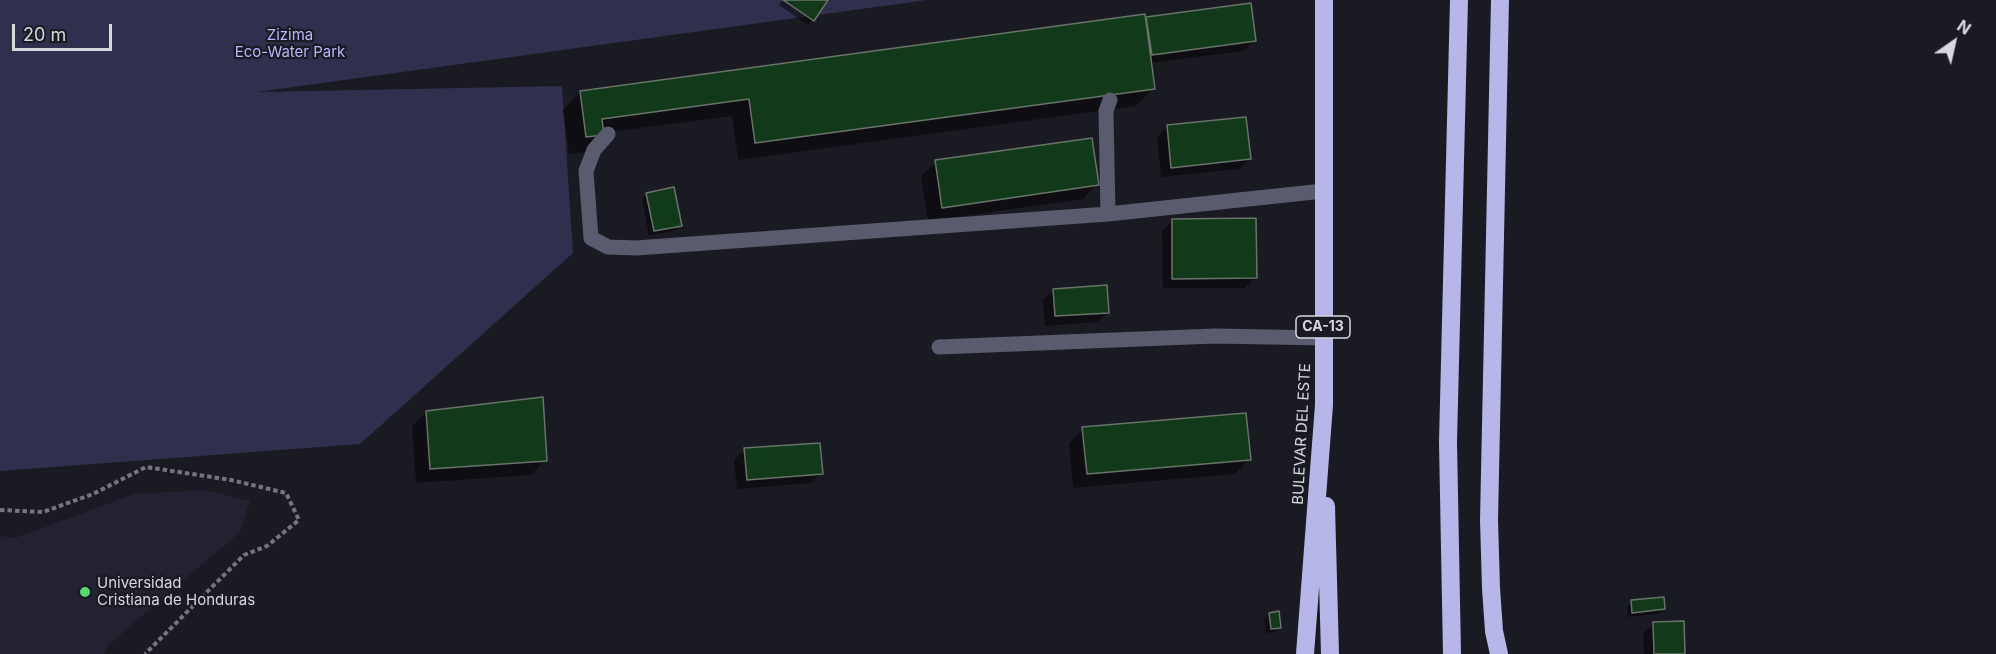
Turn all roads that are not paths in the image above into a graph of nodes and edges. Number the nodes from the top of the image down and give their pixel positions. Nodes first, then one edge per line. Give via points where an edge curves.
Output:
1 (1324, 0) edge
2 (1459, 0) edge
3 (1500, 0) edge
4 (1110, 100) dead end
5 (608, 134) dead end
6 (1323, 191) junction
7 (1108, 214) junction
8 (1323, 338) junction
9 (939, 347) dead end
10 (1324, 405) junction
11 (1305, 654) edge
12 (1330, 654) edge
13 (1452, 654) edge
14 (1499, 654) edge

1 - 6 highway, BULEVAR DEL ESTE / CA-13
2 - 13 highway via 1448,442
3 - 14 highway via 1489,520 1491,599
4 - 7 lane via 1106,111
5 - 7 lane via 594,150 586,171 591,238 608,247
6 - 7 lane
6 - 8 highway, BULEVAR DEL ESTE / CA-13
8 - 9 lane via 1215,336
8 - 10 highway, BULEVAR DEL ESTE / CA-13
10 - 11 highway, BULEVAR DEL ESTE / CA-13
10 - 12 highway

